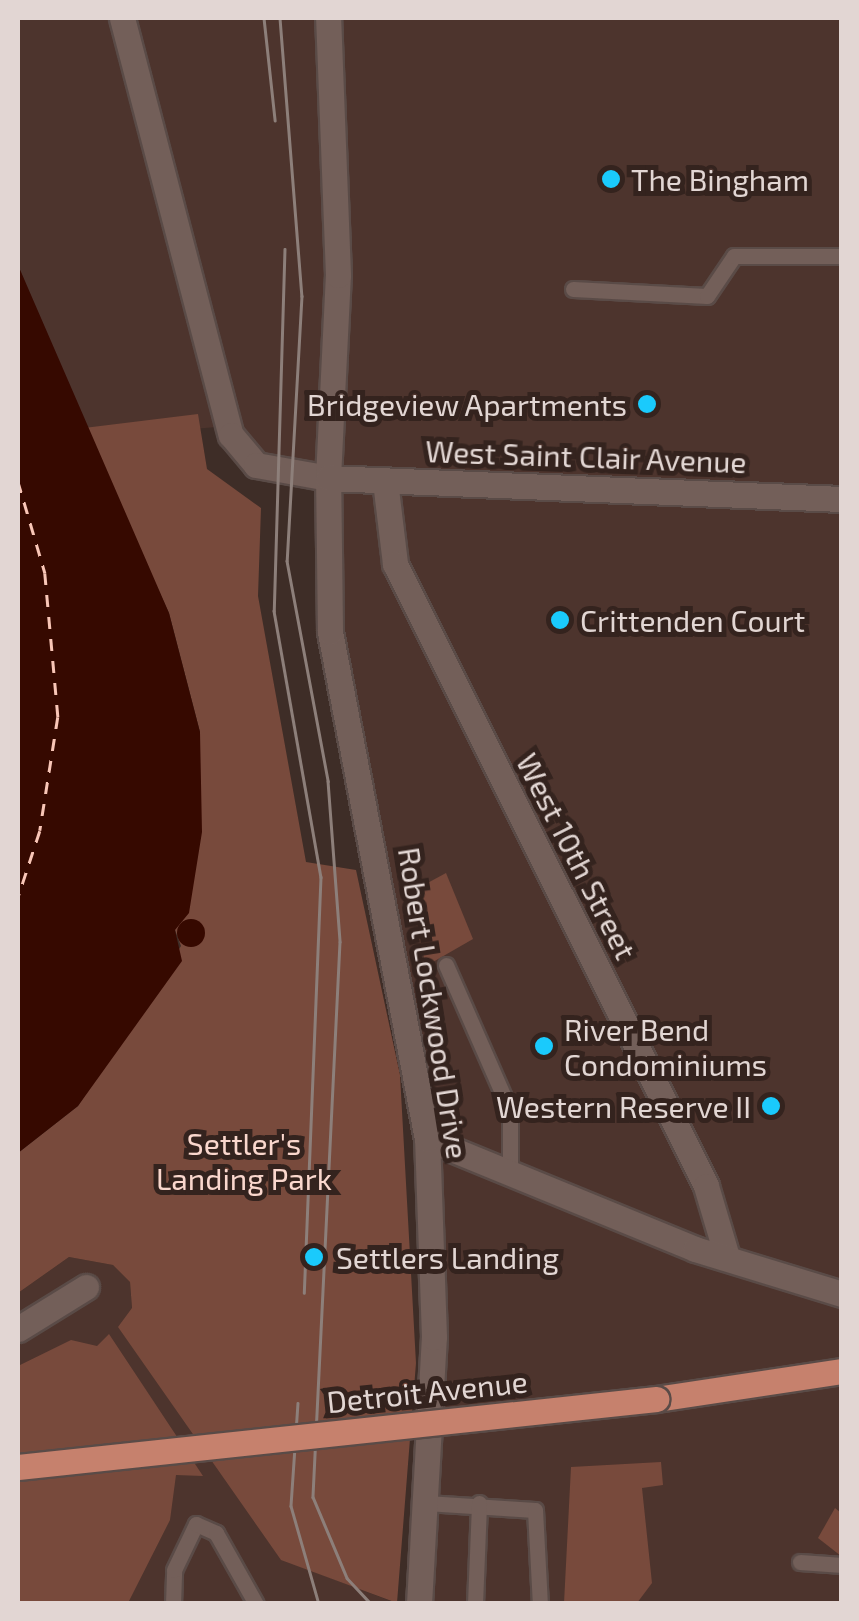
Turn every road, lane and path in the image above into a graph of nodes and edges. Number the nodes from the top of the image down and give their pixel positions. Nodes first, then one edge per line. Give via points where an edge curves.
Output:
1 (122, 18) edge
2 (328, 18) edge
3 (842, 256) edge
4 (573, 289) dead end
5 (328, 478) junction
6 (385, 481) junction
7 (842, 499) edge
8 (446, 965) dead end
9 (427, 1139) junction
10 (510, 1173) junction
11 (728, 1257) junction
12 (86, 1288) dead end
13 (842, 1294) edge
14 (18, 1329) edge
15 (842, 1371) edge
16 (18, 1467) edge
17 (426, 1503) junction
18 (479, 1504) junction
19 (800, 1562) dead end
20 (842, 1566) edge
21 (173, 1604) edge
22 (256, 1604) edge
23 (419, 1604) edge
24 (475, 1604) edge
25 (540, 1604) edge

1 - 5 street, West Saint Clair Avenue via 232,435 256,465
2 - 5 street via 338,275
3 - 4 lane via 734,256 707,296
5 - 6 street, West Saint Clair Avenue
5 - 9 street, Robert Lockwood Drive via 330,632
6 - 7 street, West Saint Clair Avenue
6 - 11 street, West 10th Street via 395,564 706,1186
8 - 10 lane via 510,1111
9 - 10 street
9 - 17 street, Robert Lockwood Drive
10 - 11 street
11 - 13 street
12 - 14 street
15 - 16 main road, Detroit Avenue, bridge via 656,1399
17 - 18 lane
17 - 23 street, Robert Lockwood Drive
18 - 24 lane
18 - 25 lane via 535,1510
19 - 20 lane
21 - 22 lane via 174,1570 196,1524 216,1533

